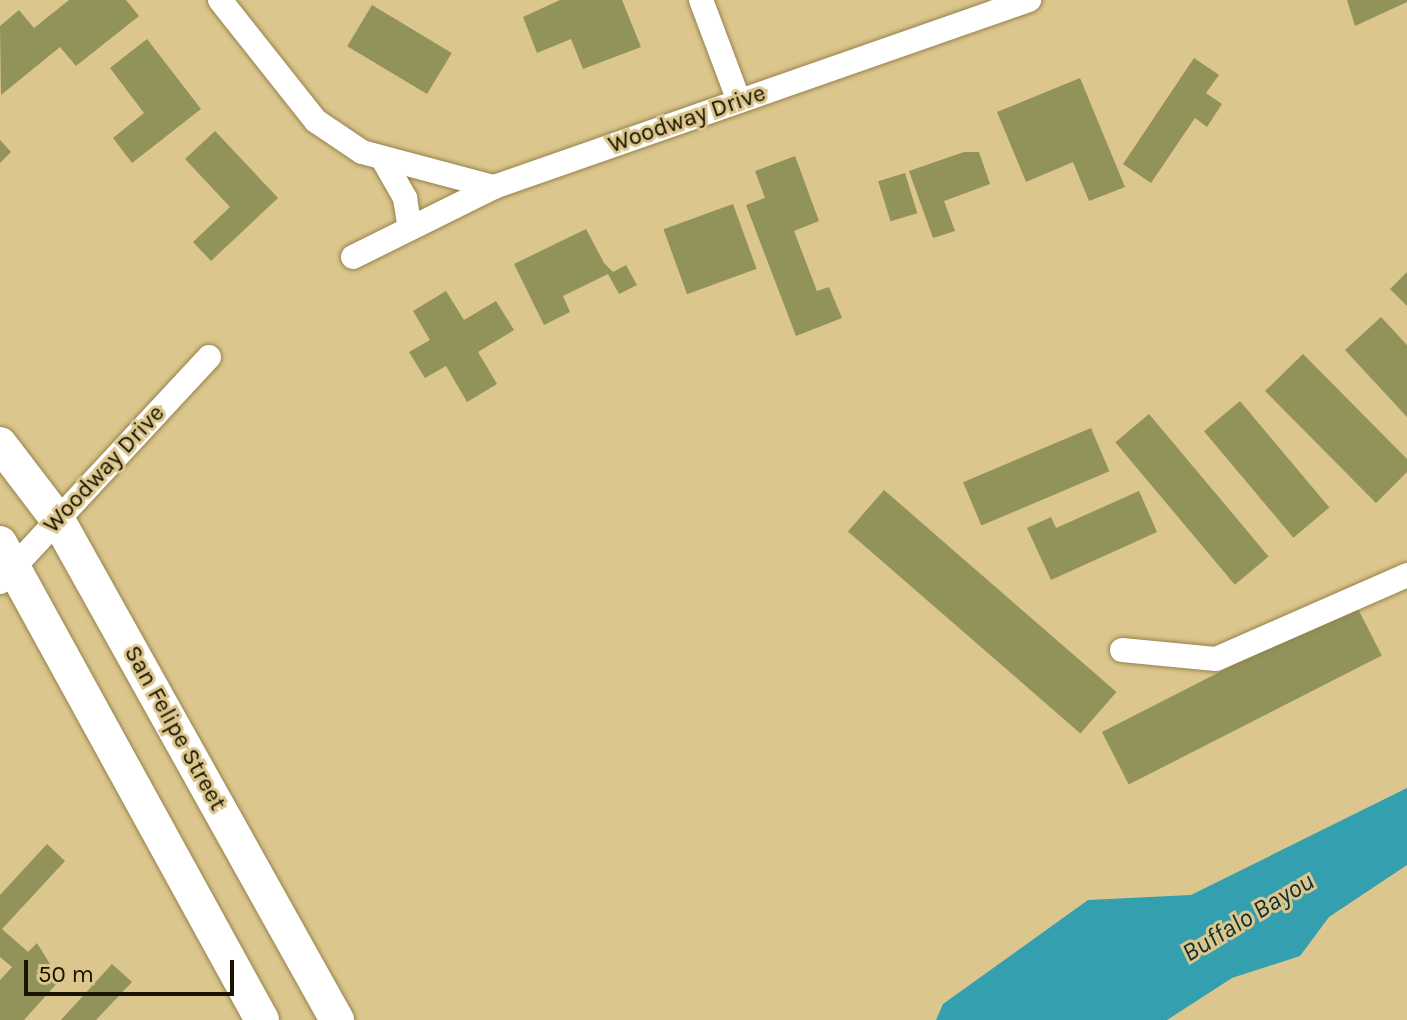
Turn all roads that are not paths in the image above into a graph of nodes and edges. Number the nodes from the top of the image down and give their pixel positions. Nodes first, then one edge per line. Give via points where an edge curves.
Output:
1 (220, 0) edge
2 (701, 0) edge
3 (1029, 0) edge
4 (739, 101) junction
5 (384, 161) junction
6 (494, 187) junction
7 (410, 228) junction
8 (353, 257) dead end
9 (209, 357) dead end
10 (0, 444) edge
11 (58, 520) junction
12 (5, 563) edge
13 (1407, 575) edge
14 (1122, 650) dead end
15 (262, 1020) edge
16 (337, 1020) edge

1 - 5 street via 316,121
2 - 4 street
3 - 4 street, Woodway Drive
4 - 6 street, Woodway Drive
5 - 6 street
5 - 7 street via 405,198
6 - 7 street, Woodway Drive
7 - 8 street, Woodway Drive
9 - 11 street, Woodway Drive
10 - 11 main road, San Felipe Street
11 - 12 street, Woodway Drive
11 - 16 main road, San Felipe Street
12 - 15 main road
13 - 14 street via 1216,659

